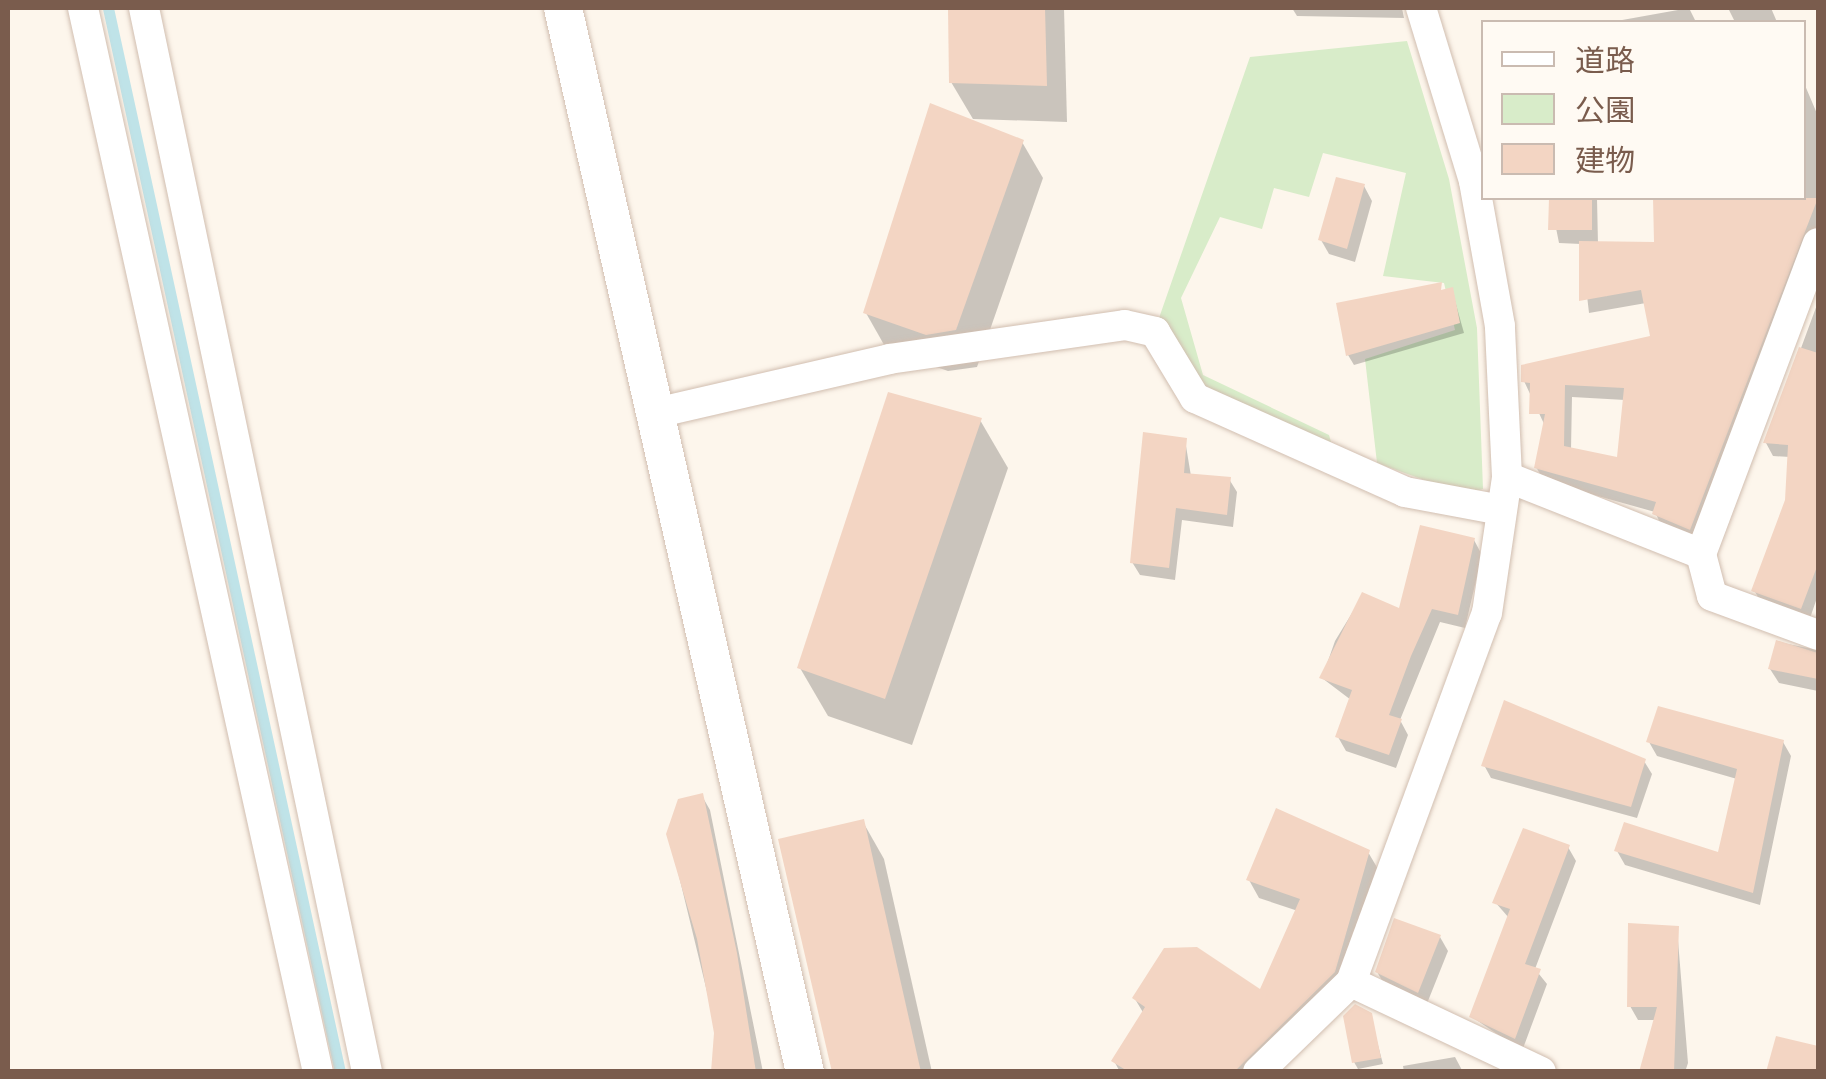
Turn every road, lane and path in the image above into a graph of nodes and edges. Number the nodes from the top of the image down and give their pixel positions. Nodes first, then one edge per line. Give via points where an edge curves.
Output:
1 (83, 8) edge
2 (144, 8) edge
3 (563, 8) edge
4 (1421, 8) edge
5 (1818, 243) edge
6 (660, 412) junction
7 (1507, 477) junction
8 (1501, 510) junction
9 (1701, 554) junction
10 (1818, 635) edge
11 (1351, 982) junction
12 (1471, 1040) junction
13 (318, 1072) edge
14 (367, 1072) edge
15 (805, 1072) edge
16 (1258, 1072) edge
17 (1477, 1072) edge
18 (1541, 1072) edge

1 - 13 street
2 - 14 street
3 - 6 street
4 - 7 street via 1474,181 1500,326
5 - 9 street
6 - 8 street via 888,358 1125,325 1155,332 1195,398 1405,492
6 - 15 street
7 - 8 street
7 - 9 street
8 - 11 street via 1487,613
9 - 10 street via 1712,596
11 - 12 street
11 - 16 street
12 - 17 street
12 - 18 street

